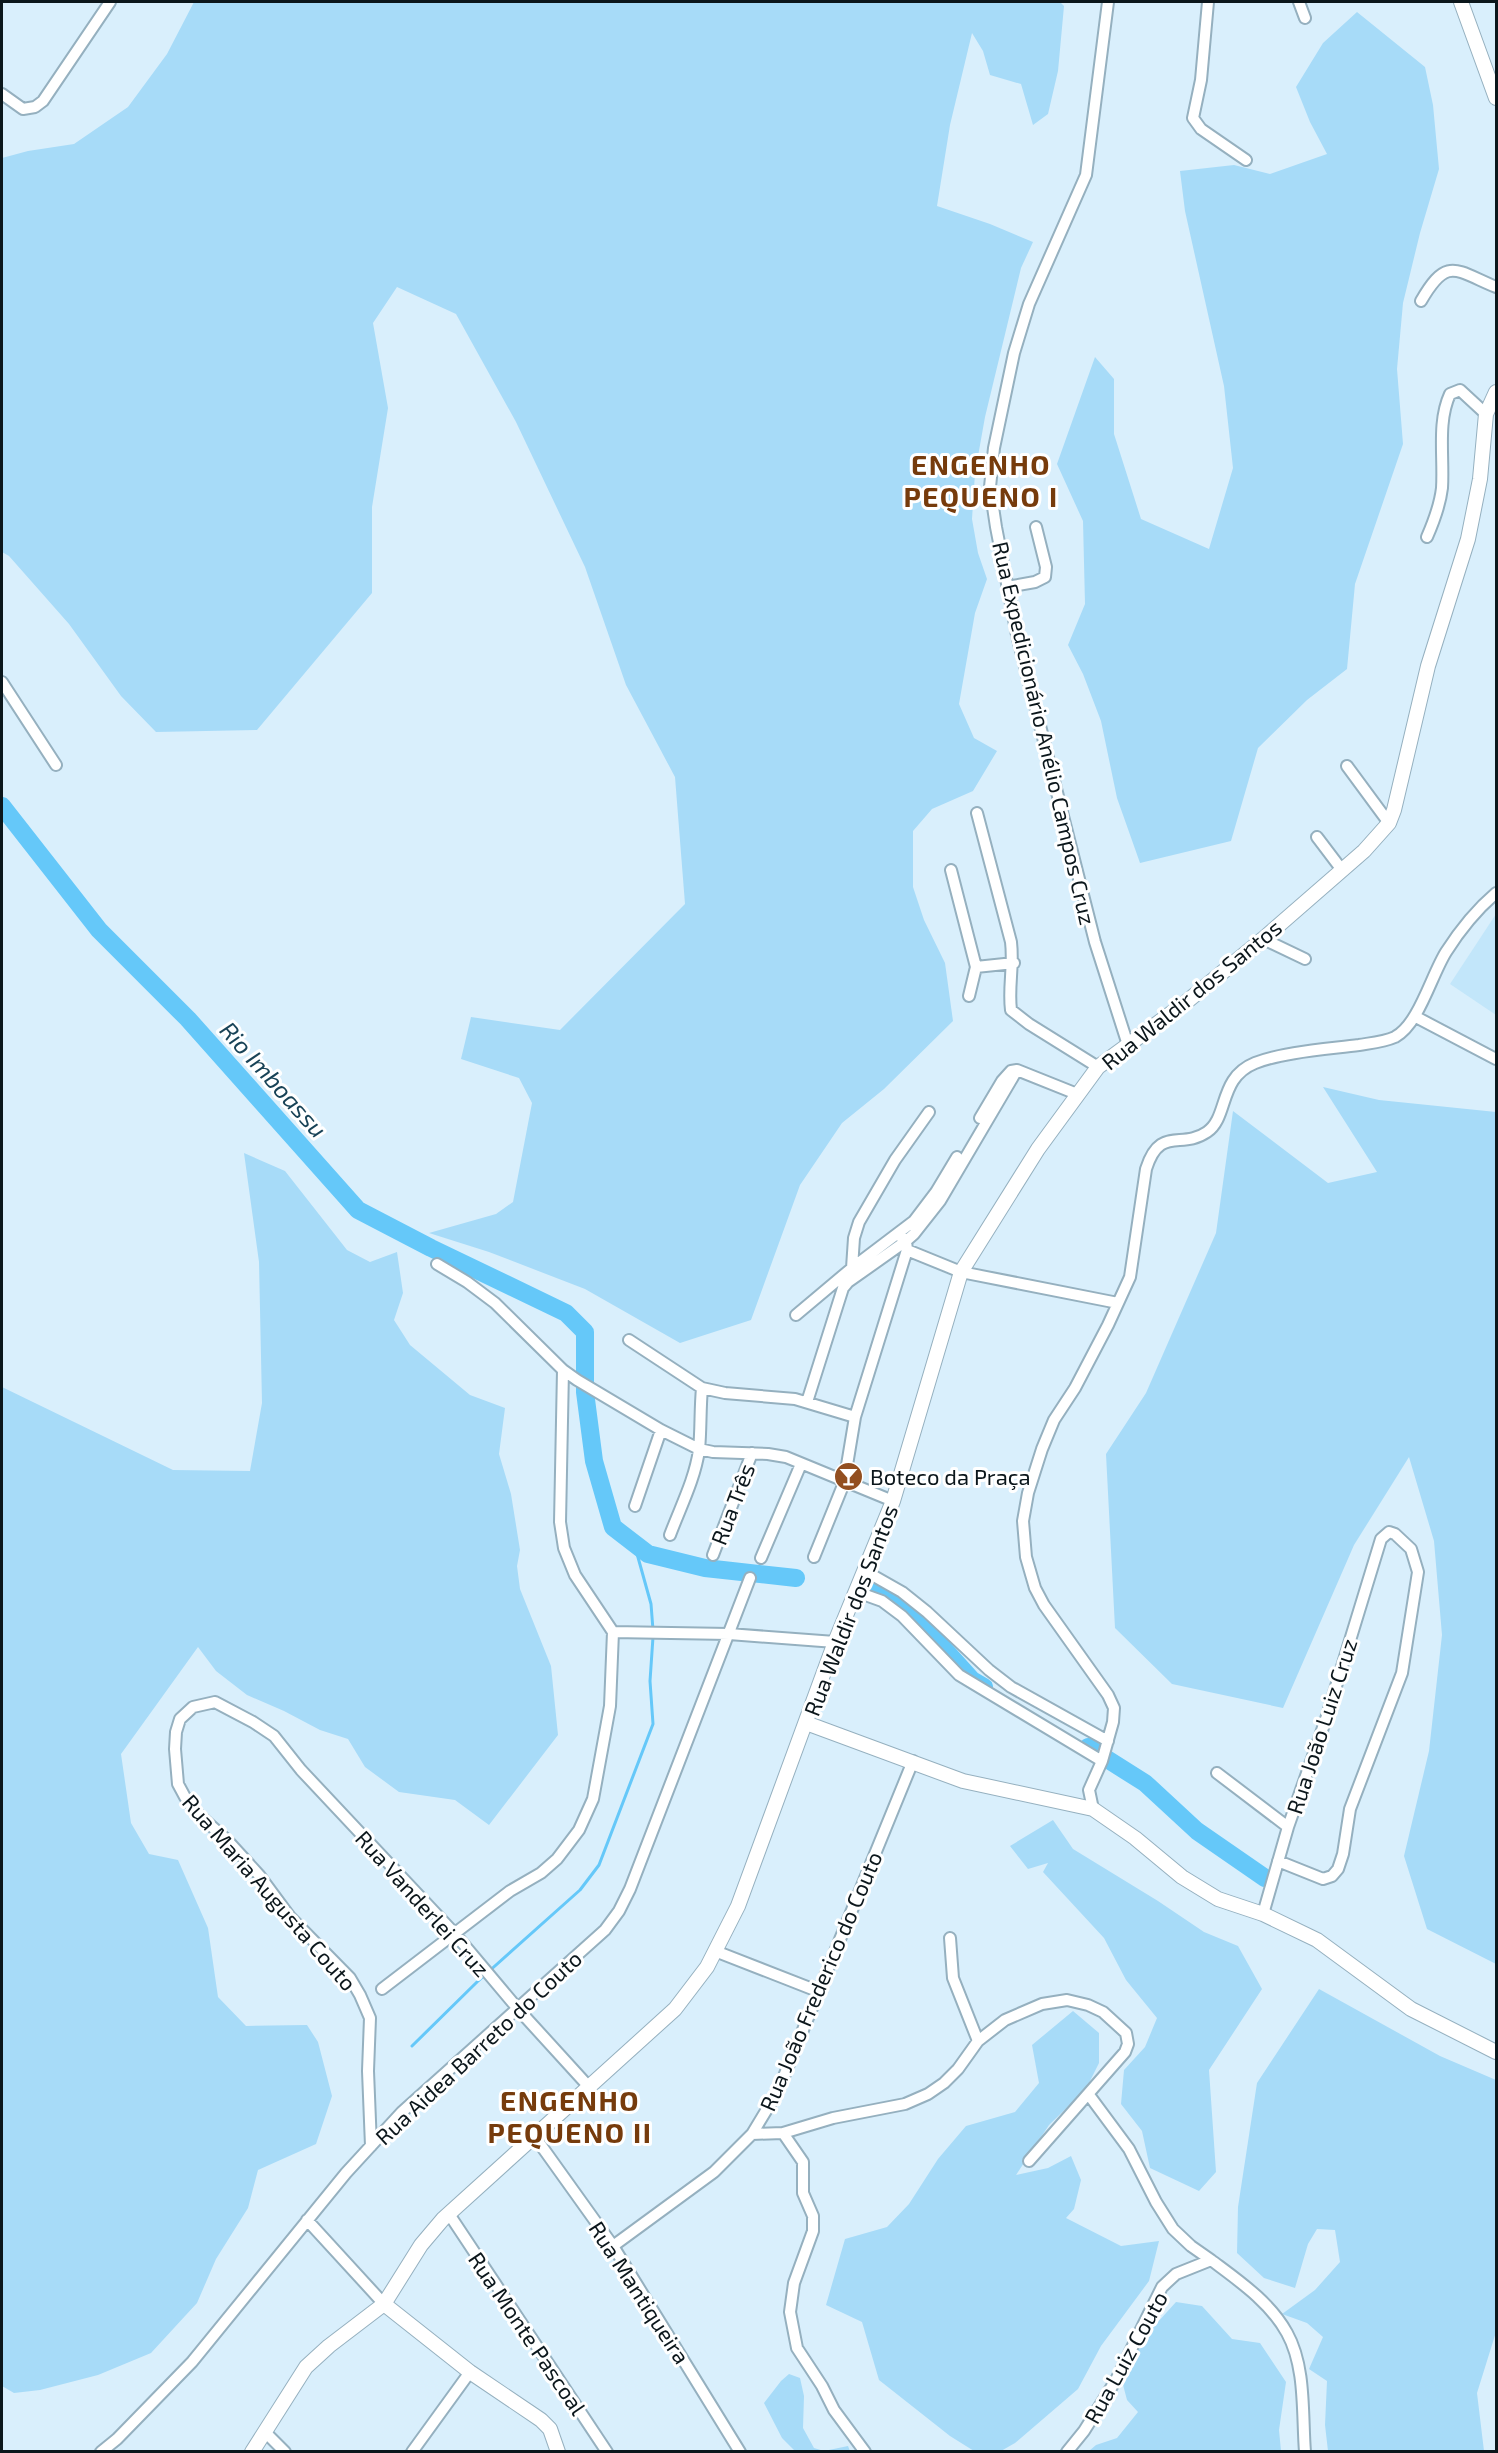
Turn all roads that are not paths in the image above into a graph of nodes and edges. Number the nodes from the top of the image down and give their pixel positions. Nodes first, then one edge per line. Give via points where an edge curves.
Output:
1 (110, 2) edge
2 (1108, 2) edge
3 (1208, 2) edge
4 (1299, 2) edge
5 (1461, 2) edge
6 (1305, 18) dead end
7 (2, 94) edge
8 (1497, 98) edge
9 (1246, 160) dead end
10 (1497, 287) edge
11 (1421, 301) dead end
12 (1497, 392) edge
13 (1486, 414) junction
14 (1036, 526) dead end
15 (1428, 537) dead end
16 (1007, 587) junction
17 (2, 682) edge
18 (56, 765) dead end
19 (1347, 766) dead end
20 (977, 813) dead end
21 (1389, 823) junction
22 (1317, 837) dead end
23 (951, 870) dead end
24 (1342, 870) junction
25 (1497, 893) edge
26 (1263, 939) junction
27 (1305, 959) dead end
28 (1014, 963) junction
29 (976, 967) junction
30 (969, 996) dead end
31 (1416, 1017) junction
32 (1128, 1045) junction
33 (1497, 1059) edge
34 (1098, 1067) junction
35 (1077, 1094) junction
36 (928, 1112) dead end
37 (904, 1242) junction
38 (437, 1264) dead end
39 (852, 1268) junction
40 (961, 1272) junction
41 (1118, 1303) junction
42 (796, 1315) dead end
43 (629, 1340) dead end
44 (563, 1370) junction
45 (702, 1388) junction
46 (807, 1402) junction
47 (855, 1417) junction
48 (661, 1430) junction
49 (699, 1449) junction
50 (752, 1453) junction
51 (801, 1464) junction
52 (844, 1483) junction
53 (893, 1501) junction
54 (635, 1506) dead end
55 (670, 1535) dead end
56 (713, 1555) dead end
57 (814, 1557) dead end
58 (761, 1558) dead end
59 (865, 1571) junction
60 (750, 1578) dead end
61 (857, 1592) junction
62 (613, 1632) junction
63 (729, 1634) junction
64 (835, 1642) junction
65 (253, 1722) joint
66 (806, 1724) junction
67 (1108, 1741) junction
68 (913, 1761) junction
69 (1102, 1761) junction
70 (1217, 1773) dead end
71 (1092, 1809) junction
72 (1288, 1827) junction
73 (1278, 1861) junction
74 (1263, 1914) junction
75 (455, 1934) junction
76 (950, 1938) dead end
77 (715, 1951) junction
78 (382, 1989) dead end
79 (820, 1992) junction
80 (518, 2009) junction
81 (978, 2041) junction
82 (1497, 2052) edge
83 (590, 2088) junction
84 (1089, 2095) junction
85 (783, 2133) junction
86 (752, 2134) junction
87 (535, 2137) junction
88 (371, 2146) junction
89 (1029, 2161) dead end
90 (449, 2214) junction
91 (307, 2220) junction
92 (613, 2246) junction
93 (1211, 2260) junction
94 (384, 2304) junction
95 (470, 2372) junction
96 (265, 2432) junction
97 (415, 2449) edge
98 (101, 2451) edge
99 (252, 2451) edge
100 (285, 2451) edge
101 (558, 2451) edge
102 (607, 2451) edge
103 (740, 2451) edge
104 (865, 2451) edge
105 (1067, 2451) edge
106 (1305, 2451) edge

1 - 7 street via 35,107 23,109
2 - 16 street, Rua Expedicionário Anélio Campos Cruz via 1086,175 1029,304 1014,353 994,448 990,487
3 - 9 street via 1201,80 1193,118 1201,129
4 - 6 street
5 - 8 street
10 - 11 street via 1455,270 1447,271 1433,280
12 - 13 street, Rua Waldir dos Santos
13 - 15 street via 1460,390 1450,394 1443,418 1442,490
13 - 21 street, Rua Waldir dos Santos via 1480,479 1468,539 1428,666
14 - 16 street via 1045,577
16 - 32 street, Rua Expedicionário Anélio Campos Cruz via 1092,931
17 - 18 street
19 - 21 street
20 - 28 street
21 - 24 street, Rua Waldir dos Santos
22 - 24 street
23 - 29 street
24 - 26 street, Rua Waldir dos Santos
25 - 31 street via 1468,920 1446,953
26 - 27 street
26 - 32 street, Rua Waldir dos Santos
28 - 29 street
28 - 34 street via 1011,1010
29 - 30 street
31 - 33 street
31 - 41 street via 1403,1031 1380,1042 1255,1063 1233,1079 1208,1131 1159,1146 1151,1154 1146,1169 1130,1277
32 - 34 street, Rua Waldir dos Santos
34 - 35 street, Rua Waldir dos Santos
35 - 37 street via 1014,1071 940,1201
35 - 40 street, Rua Waldir dos Santos
36 - 39 street via 859,1221
37 - 39 street
37 - 40 street
37 - 46 street via 843,1288
37 - 47 street
38 - 44 street via 495,1303
39 - 42 street
40 - 41 street
40 - 53 street, Rua Waldir dos Santos
41 - 67 street via 1075,1388 1054,1420 1028,1493 1023,1521 1026,1557 1035,1588 1114,1708
43 - 45 street
44 - 48 street
44 - 62 street via 560,1522 564,1548 575,1575
45 - 46 street
45 - 49 street
46 - 47 street
47 - 52 street
48 - 49 street
48 - 54 street
49 - 50 street
49 - 55 street
50 - 51 street via 786,1457
50 - 56 street, Rua Três
51 - 52 street
51 - 58 street
52 - 53 street
52 - 57 street
53 - 59 street, Rua Waldir dos Santos
59 - 61 street, Rua Waldir dos Santos
59 - 67 street via 902,1592 1011,1687
60 - 63 street, Rua Aidea Barreto do Couto
61 - 64 street, Rua Waldir dos Santos
61 - 69 street via 882,1601 902,1616 959,1675
62 - 63 street
62 - 75 street via 610,1706 600,1767 593,1799 579,1830 541,1873 510,1891
63 - 64 street
63 - 80 street, Rua Aidea Barreto do Couto via 619,1911 605,1930
64 - 66 street, Rua Waldir dos Santos
65 - 75 street, Rua Vanderlei Cruz via 273,1736
65 - 88 street, Rua Maria Augusta Couto via 215,1702 193,1707 180,1719 176,1732 178,1784 199,1815 259,1875 290,1917 350,1978 360,1995 370,2018
66 - 68 street
66 - 77 street, Rua Waldir dos Santos via 738,1906
67 - 69 street
68 - 71 street via 963,1781
68 - 79 street, Rua João Frederico do Couto
69 - 71 street via 1089,1790
70 - 72 street
71 - 74 street via 1182,1877 1218,1899
72 - 73 street, Rua João Luiz Cruz
72 - 73 street, Rua João Luiz Cruz via 1381,1539 1389,1532 1395,1534 1411,1549 1418,1572 1401,1673 1350,1809 1338,1869 1323,1879
73 - 74 street, Rua João Luiz Cruz
74 - 82 street via 1317,1940 1411,2009
75 - 78 street
75 - 80 street, Rua Vanderlei Cruz
76 - 81 street via 953,1978
77 - 79 street
77 - 83 street, Rua Waldir dos Santos via 675,2009
79 - 86 street, Rua João Frederico do Couto via 778,2091
80 - 83 street, Rua Vanderlei Cruz
80 - 88 street, Rua Aidea Barreto do Couto via 402,2112
81 - 84 street via 1005,2020 1042,2004 1067,2000 1103,2012 1126,2033 1128,2044
81 - 85 street via 958,2069 928,2094 905,2104 833,2118
83 - 87 street, Rua Waldir dos Santos
84 - 89 street
84 - 93 street via 1129,2150 1173,2229
85 - 86 street
85 - 104 street via 802,2162 803,2193 813,2216 813,2231 794,2283 790,2312 797,2348 834,2410
86 - 92 street, Rua João Frederico do Couto via 714,2172
87 - 90 street, Rua Waldir dos Santos
87 - 92 street, Rua Mantiqueira
88 - 91 street, Rua Aidea Barreto do Couto
90 - 94 street, Rua Waldir dos Santos via 421,2245
90 - 102 street, Rua Monte Pascoal
91 - 94 street
91 - 98 street, Rua Aidea Barreto do Couto via 192,2362
92 - 103 street, Rua Mantiqueira
93 - 105 street, Rua Luiz Couto via 1176,2274 1162,2287 1116,2380
93 - 106 street via 1253,2292 1288,2335 1301,2388
94 - 95 street
94 - 96 street via 306,2367
95 - 97 street
95 - 101 street via 541,2420 550,2429
96 - 99 street
96 - 100 street

